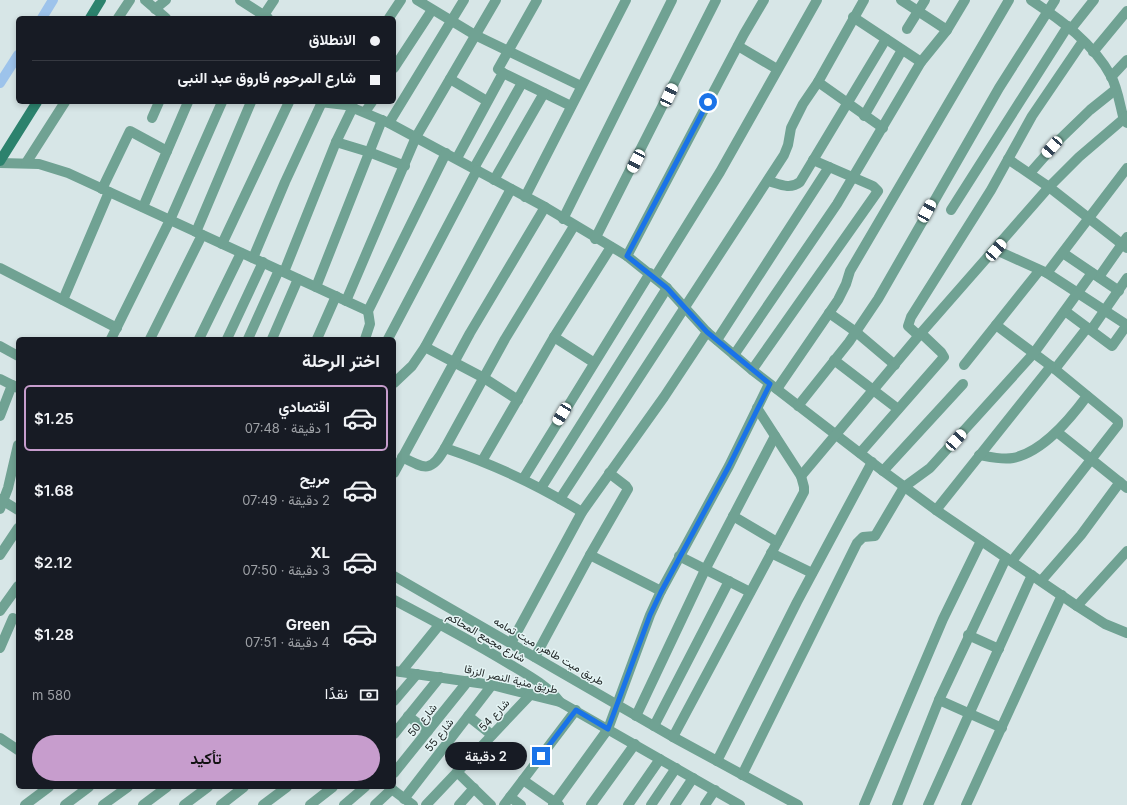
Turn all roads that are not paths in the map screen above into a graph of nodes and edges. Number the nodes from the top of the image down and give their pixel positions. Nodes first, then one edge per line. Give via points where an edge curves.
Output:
1 (102, 0) edge
2 (130, 0) edge
3 (145, 0) edge
4 (166, 0) edge
5 (240, 0) edge
6 (274, 0) edge
7 (401, 0) edge
8 (464, 0) edge
9 (496, 0) edge
10 (537, 0) edge
11 (626, 0) edge
12 (672, 0) edge
13 (716, 0) edge
14 (764, 0) edge
15 (817, 0) edge
16 (864, 0) edge
17 (901, 0) edge
18 (926, 0) edge
19 (966, 0) edge
20 (1009, 0) edge
21 (1031, 0) edge
22 (1055, 0) edge
23 (1094, 0) edge
24 (426, 4) edge
25 (155, 9) junction
26 (918, 11) junction
27 (1048, 11) junction
28 (1127, 11) edge
29 (91, 16) edge
30 (119, 16) edge
31 (164, 16) edge
32 (264, 16) edge
33 (266, 16) edge
34 (391, 16) edge
35 (853, 16) junction
36 (451, 22) junction
37 (1070, 28) junction
38 (907, 29) dead end
39 (946, 30) junction
40 (476, 35) junction
41 (886, 39) junction
42 (1083, 40) junction
43 (738, 46) junction
44 (902, 50) junction
45 (508, 51) junction
46 (1093, 52) junction
47 (1127, 60) edge
48 (921, 62) junction
49 (396, 64) edge
50 (777, 69) junction
51 (503, 73) junction
52 (1111, 77) junction
53 (450, 80) junction
54 (522, 82) junction
55 (818, 82) junction
56 (581, 86) junction
57 (1115, 90) junction
58 (544, 93) junction
59 (487, 100) junction
60 (846, 103) junction
61 (37, 104) edge
62 (64, 104) edge
63 (158, 104) edge
64 (187, 104) edge
65 (221, 104) edge
66 (250, 104) edge
67 (288, 104) edge
68 (320, 104) edge
69 (341, 104) edge
70 (371, 104) edge
71 (571, 106) junction
72 (353, 107) junction
73 (365, 112) junction
74 (864, 116) junction
75 (152, 118) dead end
76 (1126, 120) edge
77 (385, 121) junction
78 (883, 128) junction
79 (416, 137) junction
80 (336, 142) junction
81 (167, 151) junction
82 (369, 152) junction
83 (446, 152) junction
84 (457, 158) junction
85 (1008, 159) junction
86 (813, 160) junction
87 (0, 162) edge
88 (26, 163) junction
89 (405, 166) junction
90 (829, 167) junction
91 (1127, 168) edge
92 (475, 169) junction
93 (1030, 174) junction
94 (854, 177) junction
95 (494, 180) junction
96 (768, 180) junction
97 (1049, 187) junction
98 (105, 190) junction
99 (511, 190) junction
100 (524, 197) junction
101 (143, 207) junction
102 (545, 207) junction
103 (951, 210) dead end
104 (563, 219) junction
105 (1088, 219) junction
106 (170, 220) junction
107 (574, 226) junction
108 (199, 233) junction
109 (595, 238) junction
110 (1125, 243) edge
111 (222, 244) junction
112 (611, 247) junction
113 (996, 250) junction
114 (241, 253) junction
115 (1063, 253) junction
116 (627, 256) junction
117 (258, 260) junction
118 (0, 268) edge
119 (281, 271) junction
120 (1043, 272) junction
121 (652, 275) junction
122 (1095, 275) junction
123 (1127, 278) edge
124 (298, 279) junction
125 (316, 287) junction
126 (667, 288) junction
127 (1119, 291) junction
128 (1077, 294) junction
129 (336, 296) junction
130 (63, 300) junction
131 (346, 301) junction
132 (685, 306) junction
133 (368, 311) junction
134 (1066, 311) junction
135 (1105, 312) junction
136 (829, 313) junction
137 (1127, 325) edge
138 (996, 326) junction
139 (117, 328) junction
140 (1089, 329) junction
141 (707, 332) junction
142 (856, 332) junction
143 (920, 335) junction
144 (112, 337) edge
145 (151, 337) edge
146 (200, 337) edge
147 (228, 337) edge
148 (249, 337) edge
149 (273, 337) edge
150 (319, 337) edge
151 (365, 337) edge
152 (389, 337) edge
153 (554, 337) junction
154 (717, 340) junction
155 (0, 346) edge
156 (425, 347) junction
157 (1034, 354) junction
158 (16, 355) edge
159 (734, 355) junction
160 (834, 360) junction
161 (454, 361) junction
162 (593, 362) junction
163 (895, 365) junction
164 (964, 365) dead end
165 (1053, 367) junction
166 (752, 370) junction
167 (484, 378) junction
168 (0, 379) edge
169 (396, 381) edge
170 (963, 384) dead end
171 (773, 386) junction
172 (15, 387) edge
173 (873, 391) junction
174 (1087, 396) junction
175 (518, 400) junction
176 (798, 406) junction
177 (757, 408) junction
178 (898, 409) junction
179 (0, 416) edge
180 (1057, 432) junction
181 (836, 435) junction
182 (775, 436) junction
183 (445, 448) junction
184 (16, 452) edge
185 (860, 453) junction
186 (980, 455) junction
187 (402, 457) junction
188 (1091, 459) junction
189 (482, 461) junction
190 (872, 462) junction
191 (396, 469) edge
192 (883, 471) junction
193 (609, 473) junction
194 (801, 476) junction
195 (523, 479) junction
196 (1124, 485) edge
197 (904, 487) junction
198 (541, 488) junction
199 (560, 499) junction
200 (1, 503) edge
201 (16, 509) edge
202 (936, 510) junction
203 (582, 512) junction
204 (733, 516) junction
205 (16, 531) edge
206 (981, 540) junction
207 (777, 542) junction
208 (1127, 551) edge
209 (771, 553) junction
210 (0, 555) edge
211 (590, 555) junction
212 (679, 556) junction
213 (1009, 559) junction
214 (705, 570) junction
215 (812, 573) junction
216 (1032, 575) junction
217 (396, 577) edge
218 (729, 581) junction
219 (1041, 581) junction
220 (16, 589) edge
221 (661, 592) junction
222 (750, 592) junction
223 (1062, 595) junction
224 (396, 601) edge
225 (1077, 606) junction
226 (0, 612) edge
227 (16, 618) edge
228 (440, 624) junction
229 (1127, 633) edge
230 (968, 635) junction
231 (511, 643) junction
232 (0, 648) edge
233 (999, 649) junction
234 (535, 657) junction
235 (398, 672) edge
236 (417, 674) junction
237 (440, 677) junction
238 (468, 681) junction
239 (492, 685) junction
240 (530, 694) junction
241 (396, 699) edge
242 (939, 700) junction
243 (560, 702) junction
244 (618, 705) junction
245 (576, 710) junction
246 (970, 714) junction
247 (408, 716) junction
248 (468, 716) junction
249 (636, 716) junction
250 (654, 726) junction
251 (1002, 728) junction
252 (608, 729) junction
253 (396, 731) edge
254 (428, 731) junction
255 (492, 735) junction
256 (673, 736) junction
257 (0, 738) edge
258 (635, 744) junction
259 (16, 749) edge
260 (660, 759) junction
261 (717, 761) junction
262 (676, 768) junction
263 (396, 770) edge
264 (457, 772) junction
265 (742, 775) junction
266 (693, 778) junction
267 (523, 780) junction
268 (474, 788) junction
269 (46, 789) edge
270 (87, 789) edge
271 (125, 789) edge
272 (165, 789) edge
273 (205, 789) edge
274 (241, 789) edge
275 (284, 789) edge
276 (330, 789) edge
277 (363, 789) edge
278 (390, 789) edge
279 (392, 789) edge
280 (715, 790) junction
281 (114, 797) junction
282 (404, 798) junction
283 (507, 801) edge
284 (556, 804) edge
285 (735, 804) edge
286 (25, 805) edge
287 (65, 805) edge
288 (103, 805) edge
289 (121, 805) edge
290 (143, 805) edge
291 (184, 805) edge
292 (221, 805) edge
293 (263, 805) edge
294 (310, 805) edge
295 (344, 805) edge
296 (375, 805) edge
297 (413, 805) edge
298 (426, 805) edge
299 (459, 805) edge
300 (491, 805) edge
301 (521, 805) edge
302 (591, 805) edge
303 (628, 805) edge
304 (652, 805) edge
305 (675, 805) edge
306 (705, 805) edge
307 (798, 805) edge
308 (864, 805) edge
309 (897, 805) edge
310 (928, 805) edge
311 (966, 805) edge

1 - 29 main road
2 - 30 street
3 - 25 street
4 - 25 street
5 - 32 street
6 - 33 street
7 - 34 street
8 - 36 street
9 - 40 street
10 - 45 street
11 - 56 street
12 - 104 street
13 - 109 street
14 - 43 street
15 - 50 street
16 - 35 street
17 - 26 street
18 - 26 street
19 - 39 street
20 - 136 street via 850,271 846,284
21 - 27 street
22 - 27 street
23 - 37 street
24 - 36 street
24 - 49 street
25 - 31 street
26 - 38 street
26 - 39 street
27 - 37 street
27 - 142 street via 999,88 878,299
28 - 46 street
35 - 41 street
35 - 55 street
36 - 40 street
36 - 77 street
37 - 42 street
37 - 103 street
39 - 48 street
40 - 45 street
40 - 53 street
41 - 44 street
41 - 60 street
42 - 46 street
42 - 85 street via 1032,116
43 - 50 street
43 - 116 street
44 - 48 street
44 - 74 street
45 - 51 street via 498,69
45 - 56 street
46 - 52 street
47 - 52 street
48 - 78 street
50 - 121 street via 720,172
51 - 54 street
51 - 59 street
52 - 57 street
53 - 59 street
53 - 79 street
54 - 58 street
54 - 92 street
55 - 60 street
55 - 96 street via 803,104 791,128 788,145
56 - 71 street
57 - 76 street
57 - 93 street via 1060,139
58 - 71 street
58 - 95 street
59 - 84 street
60 - 74 street
60 - 86 street
61 - 87 main road
62 - 88 street
63 - 75 street
64 - 81 street
65 - 106 street
66 - 108 street
67 - 111 street
68 - 117 street via 285,182
69 - 72 street
70 - 73 street
71 - 100 street
72 - 73 street
72 - 80 street
73 - 77 street
74 - 78 street
76 - 97 street via 1084,152
77 - 79 street
77 - 82 street
78 - 94 street
79 - 83 street
79 - 89 street
80 - 82 street
80 - 119 street
81 - 98 street via 130,131
81 - 101 street
82 - 89 street
82 - 125 street
83 - 84 street
83 - 133 street
84 - 92 street
85 - 93 street
85 - 143 street via 911,317 908,326
86 - 90 street
86 - 96 street via 795,186 788,187
87 - 88 street
88 - 98 street via 53,168
89 - 131 street
90 - 94 street
90 - 154 street
91 - 105 street
92 - 95 street
92 - 152 street
93 - 97 street
94 - 159 street
94 - 166 street via 878,191
95 - 99 street
96 - 132 street
97 - 105 street
97 - 113 street
98 - 101 street
98 - 130 street
99 - 100 street
99 - 156 street
100 - 102 street
101 - 106 street
102 - 104 street
102 - 161 street
104 - 107 street
105 - 110 street
105 - 115 street
106 - 108 street
106 - 139 street
107 - 109 street
107 - 167 street
108 - 111 street
108 - 145 street
109 - 112 street
110 - 122 street
111 - 114 street
112 - 116 street
112 - 153 street
113 - 120 street
113 - 143 street
114 - 117 street
114 - 146 street
115 - 120 street
115 - 122 street
116 - 121 street
117 - 119 street
117 - 147 street
118 - 130 street
119 - 124 street
119 - 148 street
120 - 128 street
120 - 138 street
121 - 126 street
121 - 162 street
122 - 127 street
122 - 128 street
123 - 127 street
124 - 125 street
124 - 149 street
125 - 129 street
126 - 132 street
126 - 198 street
127 - 135 street
128 - 134 street
128 - 135 street
129 - 131 street
129 - 150 street
130 - 139 street
131 - 133 street
132 - 141 street
132 - 199 street
133 - 151 street via 370,324
134 - 140 street
134 - 157 street
135 - 137 street
135 - 140 street
136 - 142 street
136 - 171 street
137 - 140 street via 1112,346
138 - 157 street
138 - 164 street
139 - 144 street
140 - 165 street
141 - 154 street
141 - 193 street
142 - 160 street
142 - 163 street
143 - 163 street
143 - 178 street via 942,352 944,357
153 - 162 street
153 - 175 street
154 - 159 street
155 - 158 street
156 - 161 street
156 - 169 street via 412,366
157 - 165 street
157 - 197 street via 930,468
159 - 166 street
160 - 173 street
160 - 176 street
161 - 167 street
161 - 187 street
162 - 195 street
163 - 173 street
165 - 174 street
165 - 186 street
166 - 171 street
167 - 175 street
167 - 183 street
168 - 172 street
170 - 192 street
171 - 176 street
171 - 177 street
172 - 179 street
173 - 178 street
173 - 181 street
174 - 180 street
174 - 188 street via 1118,421 1118,425
175 - 189 street
176 - 181 street
177 - 182 street
177 - 212 street via 729,466
178 - 185 street
180 - 186 street via 1033,449 1014,458 999,459
180 - 188 street
181 - 185 street
181 - 194 street
182 - 194 street
182 - 204 street
183 - 187 street via 435,464 429,467
183 - 189 street
184 - 200 street
185 - 190 street
186 - 202 street
187 - 191 street
188 - 196 street
188 - 213 street
189 - 195 street
190 - 192 street
190 - 215 street
192 - 197 street
193 - 203 street
193 - 211 street via 628,489
194 - 207 street via 804,492
195 - 198 street
196 - 219 street
197 - 202 street
197 - 265 street via 875,536 863,537 857,542
198 - 199 street
199 - 203 street
200 - 201 street
202 - 206 street
203 - 231 street
204 - 207 street
204 - 214 street
205 - 210 street
206 - 213 street
206 - 308 street via 943,619
207 - 209 street
208 - 225 street
209 - 215 street
209 - 222 street
211 - 221 street
211 - 234 street
212 - 214 street
212 - 221 street
213 - 216 street
213 - 230 street
214 - 218 street
214 - 249 street
215 - 261 street
216 - 219 street
216 - 233 street
217 - 231 street, طريق ميت طاهر, ميت تمامه
218 - 222 street
218 - 250 street
219 - 223 street
220 - 226 street
221 - 244 street via 650,615
222 - 256 street
223 - 225 street
223 - 251 street
224 - 228 street, شارع مجمع المحاكم
225 - 229 street via 1105,624
226 - 227 street
227 - 232 street
228 - 235 street
228 - 243 street, شارع مجمع المحاكم via 545,686
230 - 233 street
230 - 242 street
231 - 234 street, طريق ميت طاهر, ميت تمامه
233 - 246 street
234 - 244 street, طريق ميت طاهر, ميت تمامه
235 - 236 street, طريق منية النصر الزرقا
236 - 237 street, طريق منية النصر الزرقا
236 - 241 street
237 - 238 street, طريق منية النصر الزرقا
237 - 247 street
238 - 239 street, طريق منية النصر الزرقا
238 - 254 street, شارع 50
239 - 240 street, طريق منية النصر الزرقا
239 - 248 street, شارع 55
240 - 243 street, طريق منية النصر الزرقا
240 - 255 street, شارع 54
242 - 246 street
242 - 309 street
243 - 245 street, طريق منية النصر الزرقا
244 - 249 street, طريق ميت طاهر, ميت تمامه
244 - 252 street
245 - 252 street, طريق منية النصر الزرقا
245 - 267 street
246 - 251 street
246 - 310 street
247 - 253 street
247 - 254 street
248 - 255 street
248 - 282 street, شارع 55
249 - 250 street, طريق ميت طاهر, ميت تمامه
250 - 256 street, طريق ميت طاهر, ميت تمامه
251 - 311 street
252 - 258 street, طريق منية النصر الزرقا
252 - 284 street
254 - 263 street, شارع 50
255 - 264 street, شارع 54
256 - 261 street, طريق ميت طاهر, ميت تمامه
257 - 259 street
258 - 260 street, طريق منية النصر الزرقا
258 - 302 street
260 - 262 street, طريق منية النصر الزرقا
260 - 303 street
261 - 265 street, طريق ميت طاهر, ميت تمامه
262 - 266 street, طريق منية النصر الزرقا
262 - 304 street
264 - 268 street
264 - 298 street, شارع 54
265 - 307 street, طريق ميت طاهر, ميت تمامه
266 - 280 street, طريق منية النصر الزرقا
266 - 305 street
267 - 283 street
267 - 284 street
268 - 299 street
268 - 300 street
269 - 286 street
270 - 287 street
271 - 281 street
272 - 290 street
273 - 291 street
274 - 292 street
275 - 293 street
276 - 294 street
277 - 295 street
278 - 296 street
279 - 282 street
280 - 285 street, طريق منية النصر الزرقا
280 - 306 street
281 - 288 street
281 - 289 street
282 - 297 street
283 - 301 street

